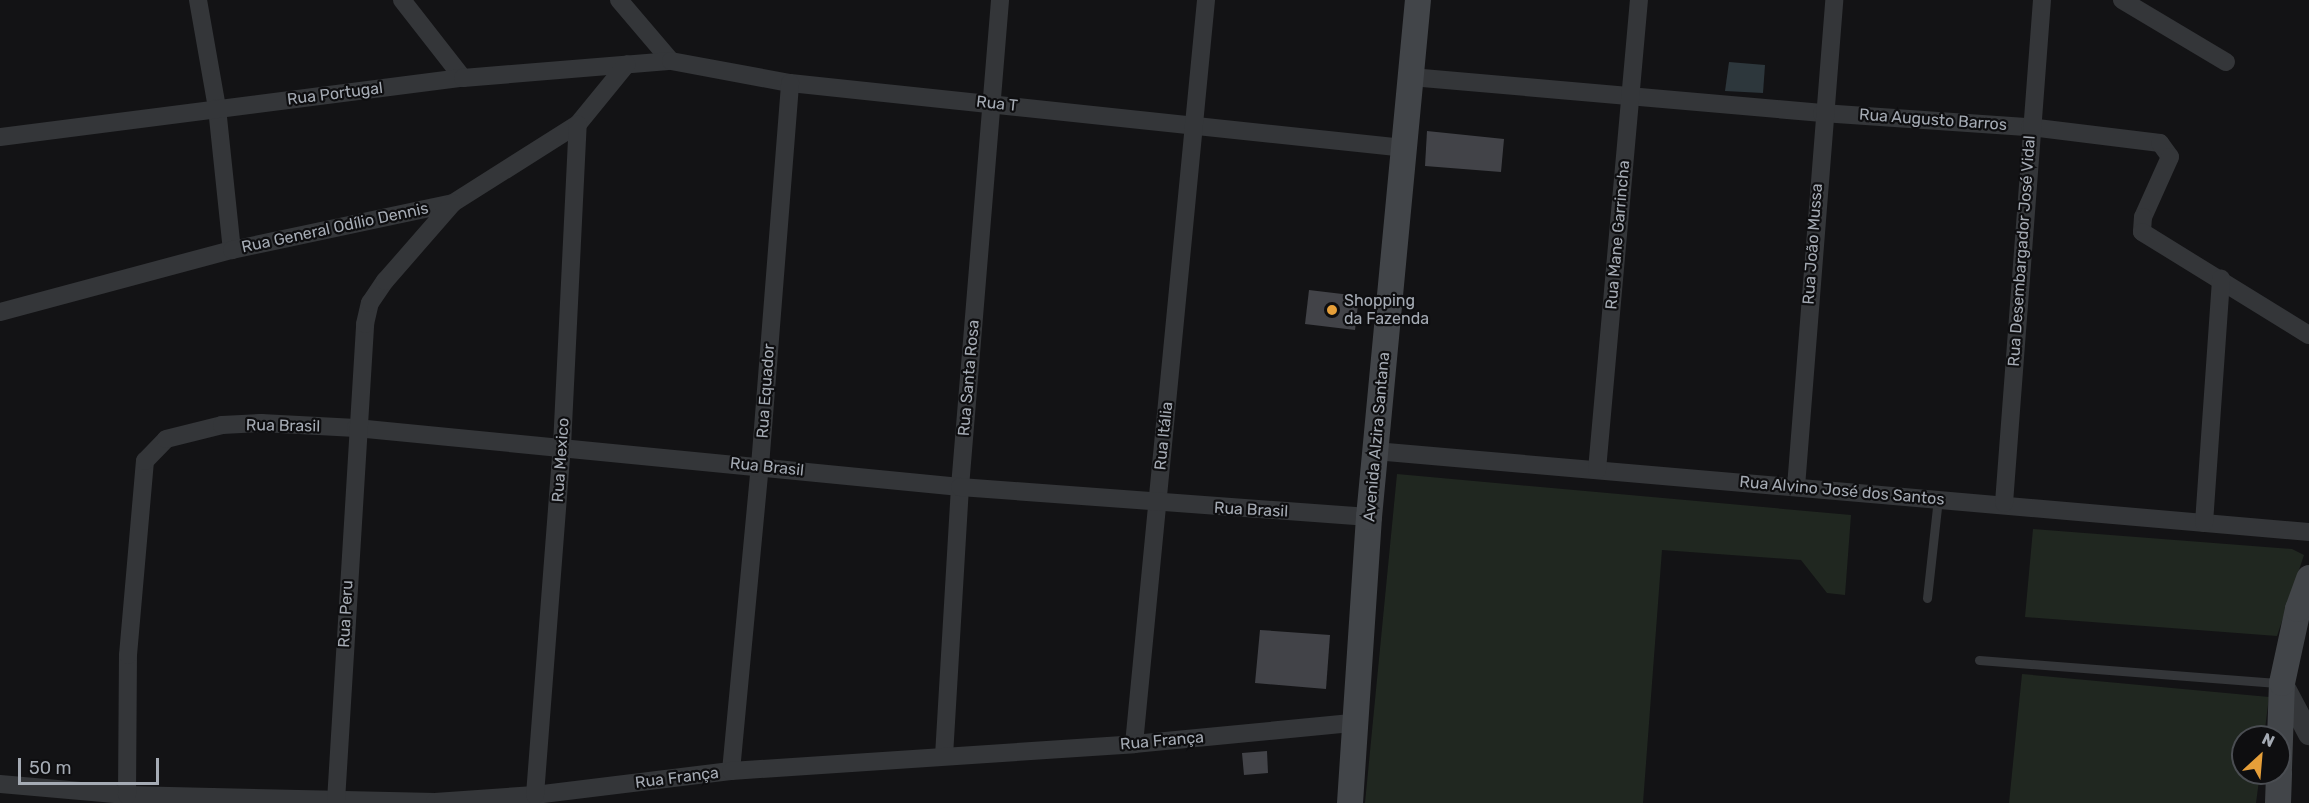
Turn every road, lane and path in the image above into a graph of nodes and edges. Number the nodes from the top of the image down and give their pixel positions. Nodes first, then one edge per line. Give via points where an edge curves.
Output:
1 (198, 0) edge
2 (402, 0) edge
3 (619, 0) edge
4 (1000, 0) edge
5 (1206, 0) edge
6 (1418, 0) edge
7 (1639, 0) edge
8 (1834, 0) edge
9 (2042, 0) edge
10 (2122, 0) edge
11 (671, 61) junction
12 (2226, 62) dead end
13 (627, 64) junction
14 (1411, 76) junction
15 (463, 78) junction
16 (790, 83) junction
17 (1630, 97) junction
18 (992, 103) junction
19 (217, 108) junction
20 (1822, 113) junction
21 (578, 124) junction
22 (2030, 127) junction
23 (1195, 128) junction
24 (0, 137) edge
25 (1404, 148) junction
26 (453, 203) junction
27 (232, 250) junction
28 (2221, 279) junction
29 (0, 312) edge
30 (2309, 335) edge
31 (356, 428) junction
32 (562, 446) junction
33 (1375, 451) junction
34 (760, 466) junction
35 (1597, 470) junction
36 (960, 487) junction
37 (1796, 488) junction
38 (1938, 499) junction
39 (2004, 503) junction
40 (1157, 504) junction
41 (1369, 517) junction
42 (2204, 523) junction
43 (2309, 532) edge
44 (2309, 578) edge
45 (1927, 598) dead end
46 (1979, 660) dead end
47 (2282, 683) junction
48 (1354, 723) junction
49 (2281, 725) edge
50 (2309, 734) edge
51 (1134, 744) junction
52 (944, 756) junction
53 (730, 771) junction
54 (0, 784) edge
55 (2279, 785) edge
56 (127, 795) junction
57 (535, 795) junction
58 (336, 801) junction
59 (1350, 803) edge
60 (2278, 803) edge

1 - 19 street
2 - 15 street
3 - 11 street
4 - 18 street, Rua Santa Rosa
5 - 23 street, Rua Itália
6 - 14 main road, Avenida Alzira Santana
7 - 17 street, Rua Mane Garrincha
8 - 20 street, Rua João Mussa
9 - 22 street, Rua Desembargador José Vidal
10 - 12 street
11 - 13 street, Rua Portugal
11 - 16 street, Rua T
13 - 15 street, Rua Portugal
13 - 21 street, Rua General Odílio Dennis
14 - 17 street, Rua Augusto Barros
14 - 25 main road, Avenida Alzira Santana
15 - 19 street, Rua Portugal
16 - 18 street, Rua T
16 - 34 street, Rua Equador
17 - 20 street, Rua Augusto Barros
17 - 35 street, Rua Mane Garrincha
18 - 23 street, Rua T
18 - 36 street, Rua Santa Rosa
19 - 24 street, Rua Portugal
19 - 27 street
20 - 22 street, Rua Augusto Barros
20 - 37 street, Rua João Mussa
21 - 26 street, Rua General Odílio Dennis
21 - 32 street, Rua Mexico
22 - 28 street, Rua Augusto Barros via 2160,143 2170,157 2143,217 2142,232
22 - 39 street, Rua Desembargador José Vidal
23 - 25 street, Rua T
23 - 40 street, Rua Itália
25 - 33 main road, Avenida Alzira Santana
26 - 27 street, Rua General Odílio Dennis
26 - 31 street, Rua Peru via 370,303
27 - 29 street, Rua General Odílio Dennis
28 - 30 street, Rua Augusto Barros
28 - 42 street
31 - 32 street, Rua Brasil
31 - 56 street, Rua Brasil via 232,425 166,439 145,461 128,655
31 - 58 street, Rua Peru
32 - 34 street, Rua Brasil
32 - 57 street, Rua Mexico
33 - 35 street, Rua Alvino José dos Santos
33 - 41 main road, Avenida Alzira Santana
34 - 36 street, Rua Brasil
34 - 53 street, Rua Equador
35 - 37 street, Rua Alvino José dos Santos
36 - 40 street, Rua Brasil
36 - 52 street, Rua Santa Rosa
37 - 38 street, Rua Alvino José dos Santos
38 - 39 street, Rua Alvino José dos Santos
38 - 45 lane
39 - 42 street, Rua Alvino José dos Santos
40 - 41 street, Rua Brasil
40 - 51 street, Rua Itália
41 - 48 main road, Avenida Alzira Santana
42 - 43 street, Rua Alvino José dos Santos
44 - 47 main road
46 - 47 lane
47 - 49 main road
47 - 50 street
48 - 51 street, Rua França
48 - 59 main road, Avenida Alzira Santana
51 - 52 street, Rua França
52 - 53 street, Rua França
53 - 57 street, Rua França
54 - 56 street, Rua França
55 - 60 main road
56 - 58 street, Rua França
57 - 58 street, Rua França via 435,802

